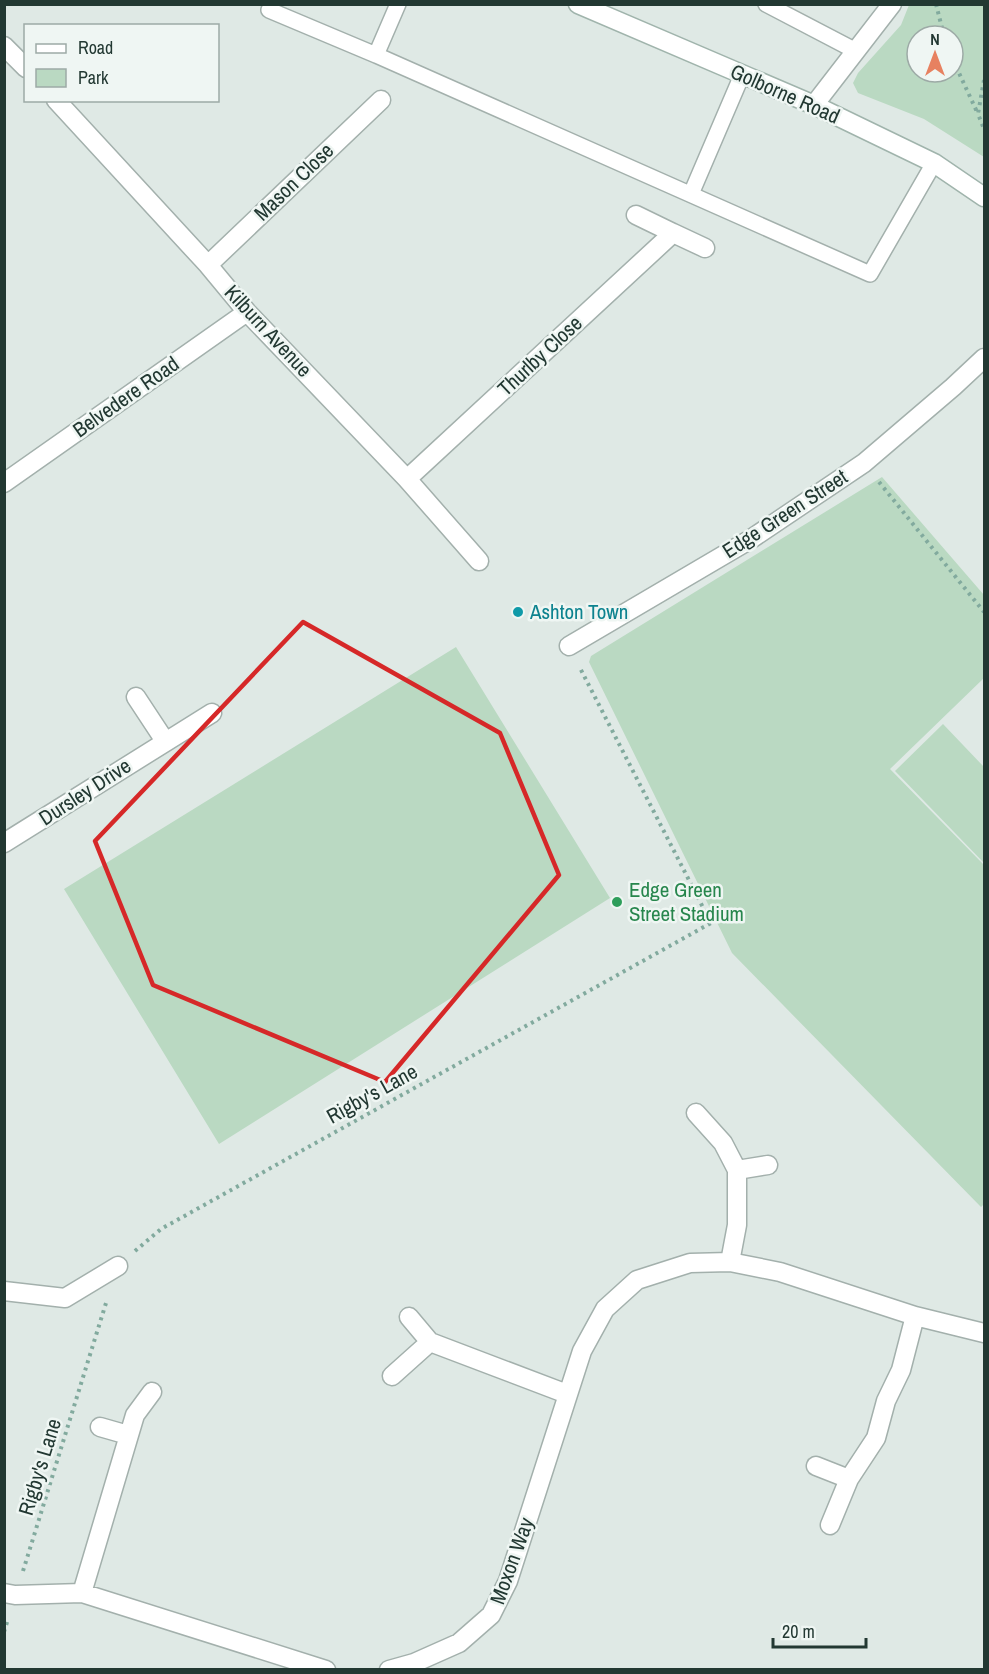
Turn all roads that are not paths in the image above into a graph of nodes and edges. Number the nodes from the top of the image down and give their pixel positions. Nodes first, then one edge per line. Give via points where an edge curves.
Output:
1 (398, 4) edge
2 (578, 4) edge
3 (766, 4) edge
4 (892, 4) edge
5 (269, 10) dead end
6 (4, 45) edge
7 (856, 51) junction
8 (376, 55) junction
9 (24, 66) edge
10 (742, 75) junction
11 (381, 100) dead end
12 (58, 102) edge
13 (813, 105) junction
14 (934, 163) junction
15 (691, 194) junction
16 (984, 197) edge
17 (636, 215) dead end
18 (673, 233) junction
19 (705, 249) dead end
20 (208, 265) junction
21 (247, 312) junction
22 (984, 358) edge
23 (407, 479) junction
24 (4, 483) edge
25 (479, 561) dead end
26 (569, 646) road end
27 (136, 697) dead end
28 (212, 713) dead end
29 (165, 741) junction
30 (4, 843) edge
31 (696, 1113) dead end
32 (768, 1164) dead end
33 (737, 1170) junction
34 (730, 1262) junction
35 (118, 1266) road end
36 (4, 1291) edge
37 (915, 1316) junction
38 (408, 1317) dead end
39 (984, 1333) edge
40 (430, 1342) junction
41 (392, 1376) dead end
42 (152, 1392) dead end
43 (567, 1394) junction
44 (100, 1427) dead end
45 (128, 1435) junction
46 (816, 1466) dead end
47 (849, 1479) junction
48 (830, 1525) dead end
49 (82, 1593) junction
50 (10, 1594) edge
51 (415, 1666) edge
52 (326, 1670) edge
53 (389, 1670) edge

1 - 8 lane
2 - 10 street, Golborne Road
3 - 7 lane
4 - 7 street
5 - 8 lane
6 - 9 street
7 - 13 street
8 - 15 lane
10 - 13 street, Golborne Road
10 - 15 lane
11 - 20 street, Mason Close
12 - 20 street, Kilburn Avenue
13 - 14 street, Golborne Road
14 - 15 lane via 870,274
14 - 16 street, Golborne Road
17 - 18 street
18 - 19 street
18 - 23 street, Thurlby Close
20 - 21 street, Kilburn Avenue
21 - 23 street, Kilburn Avenue
21 - 24 street, Belvedere Road
22 - 26 street, Edge Green Street via 864,463 751,539
23 - 25 street, Kilburn Avenue
27 - 29 street
28 - 29 street, Dursley Drive
29 - 30 street, Dursley Drive
31 - 33 street via 723,1143
32 - 33 street
33 - 34 street via 737,1224
34 - 37 street, Moxon Way via 780,1272
34 - 43 street, Moxon Way via 690,1263 637,1280 605,1309 582,1351
35 - 36 street via 65,1298
37 - 39 street, Moxon Way
37 - 47 street via 901,1370 886,1401 876,1438
38 - 40 street
40 - 41 street
40 - 43 street
42 - 45 street via 135,1415
43 - 51 street, Moxon Way via 508,1581 491,1615 459,1643
44 - 45 street
45 - 49 street
46 - 47 street
47 - 48 street
49 - 50 street
49 - 52 street
51 - 53 street, Moxon Way

